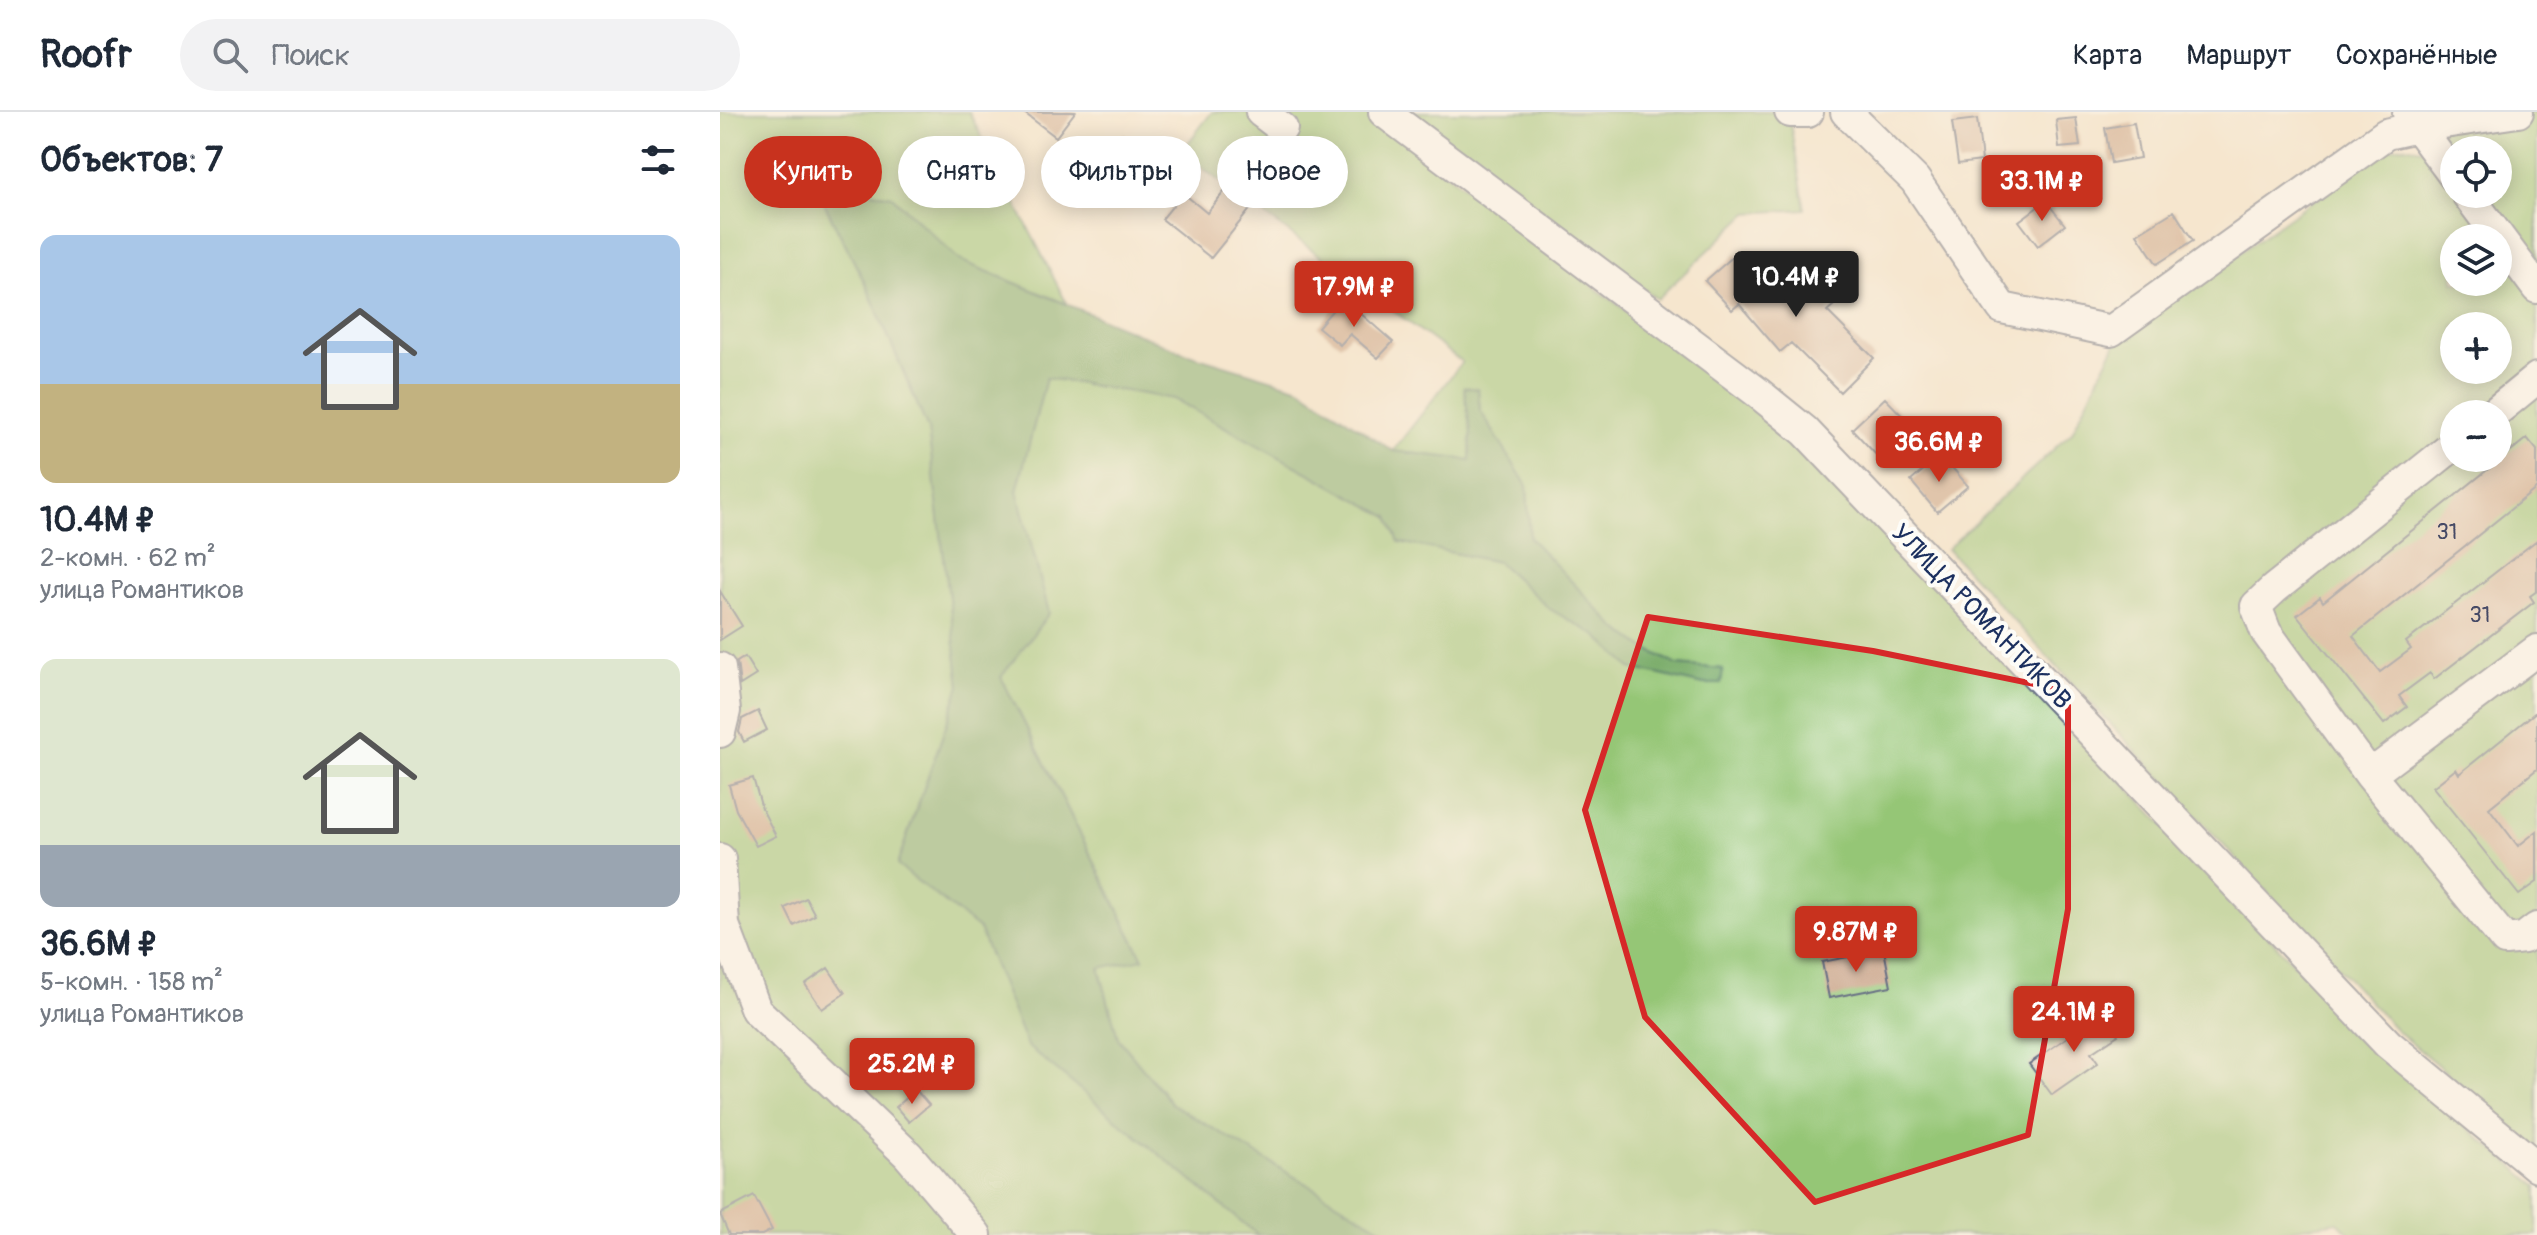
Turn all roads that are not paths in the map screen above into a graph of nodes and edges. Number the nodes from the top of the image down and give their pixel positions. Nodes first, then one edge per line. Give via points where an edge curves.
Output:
1 (1384, 112) edge
2 (1790, 112) edge
3 (1808, 112) edge
4 (1846, 112) edge
5 (2518, 112) edge
6 (2412, 119) edge
7 (2440, 157) edge
8 (2477, 208) edge
9 (2537, 288) edge
10 (2537, 378) edge
11 (2510, 400) edge
12 (2440, 456) edge
13 (2537, 650) edge
14 (720, 668) edge
15 (720, 732) edge
16 (2370, 775) junction
17 (720, 859) edge
18 (2537, 928) edge
19 (2537, 1167) edge
20 (976, 1235) edge

1 - 19 street, УЛИЦА РОМАНТИКОВ via 1805,431 2388,1044
2 - 3 street
4 - 6 street via 1915,180 2002,308 2111,331
5 - 6 street
6 - 7 street
8 - 9 street
10 - 11 street
12 - 16 street via 2256,606 2266,632
13 - 16 street
14 - 15 street via 725,711
16 - 18 street via 2505,940 2524,938
17 - 20 street via 724,925 756,1010 908,1155

